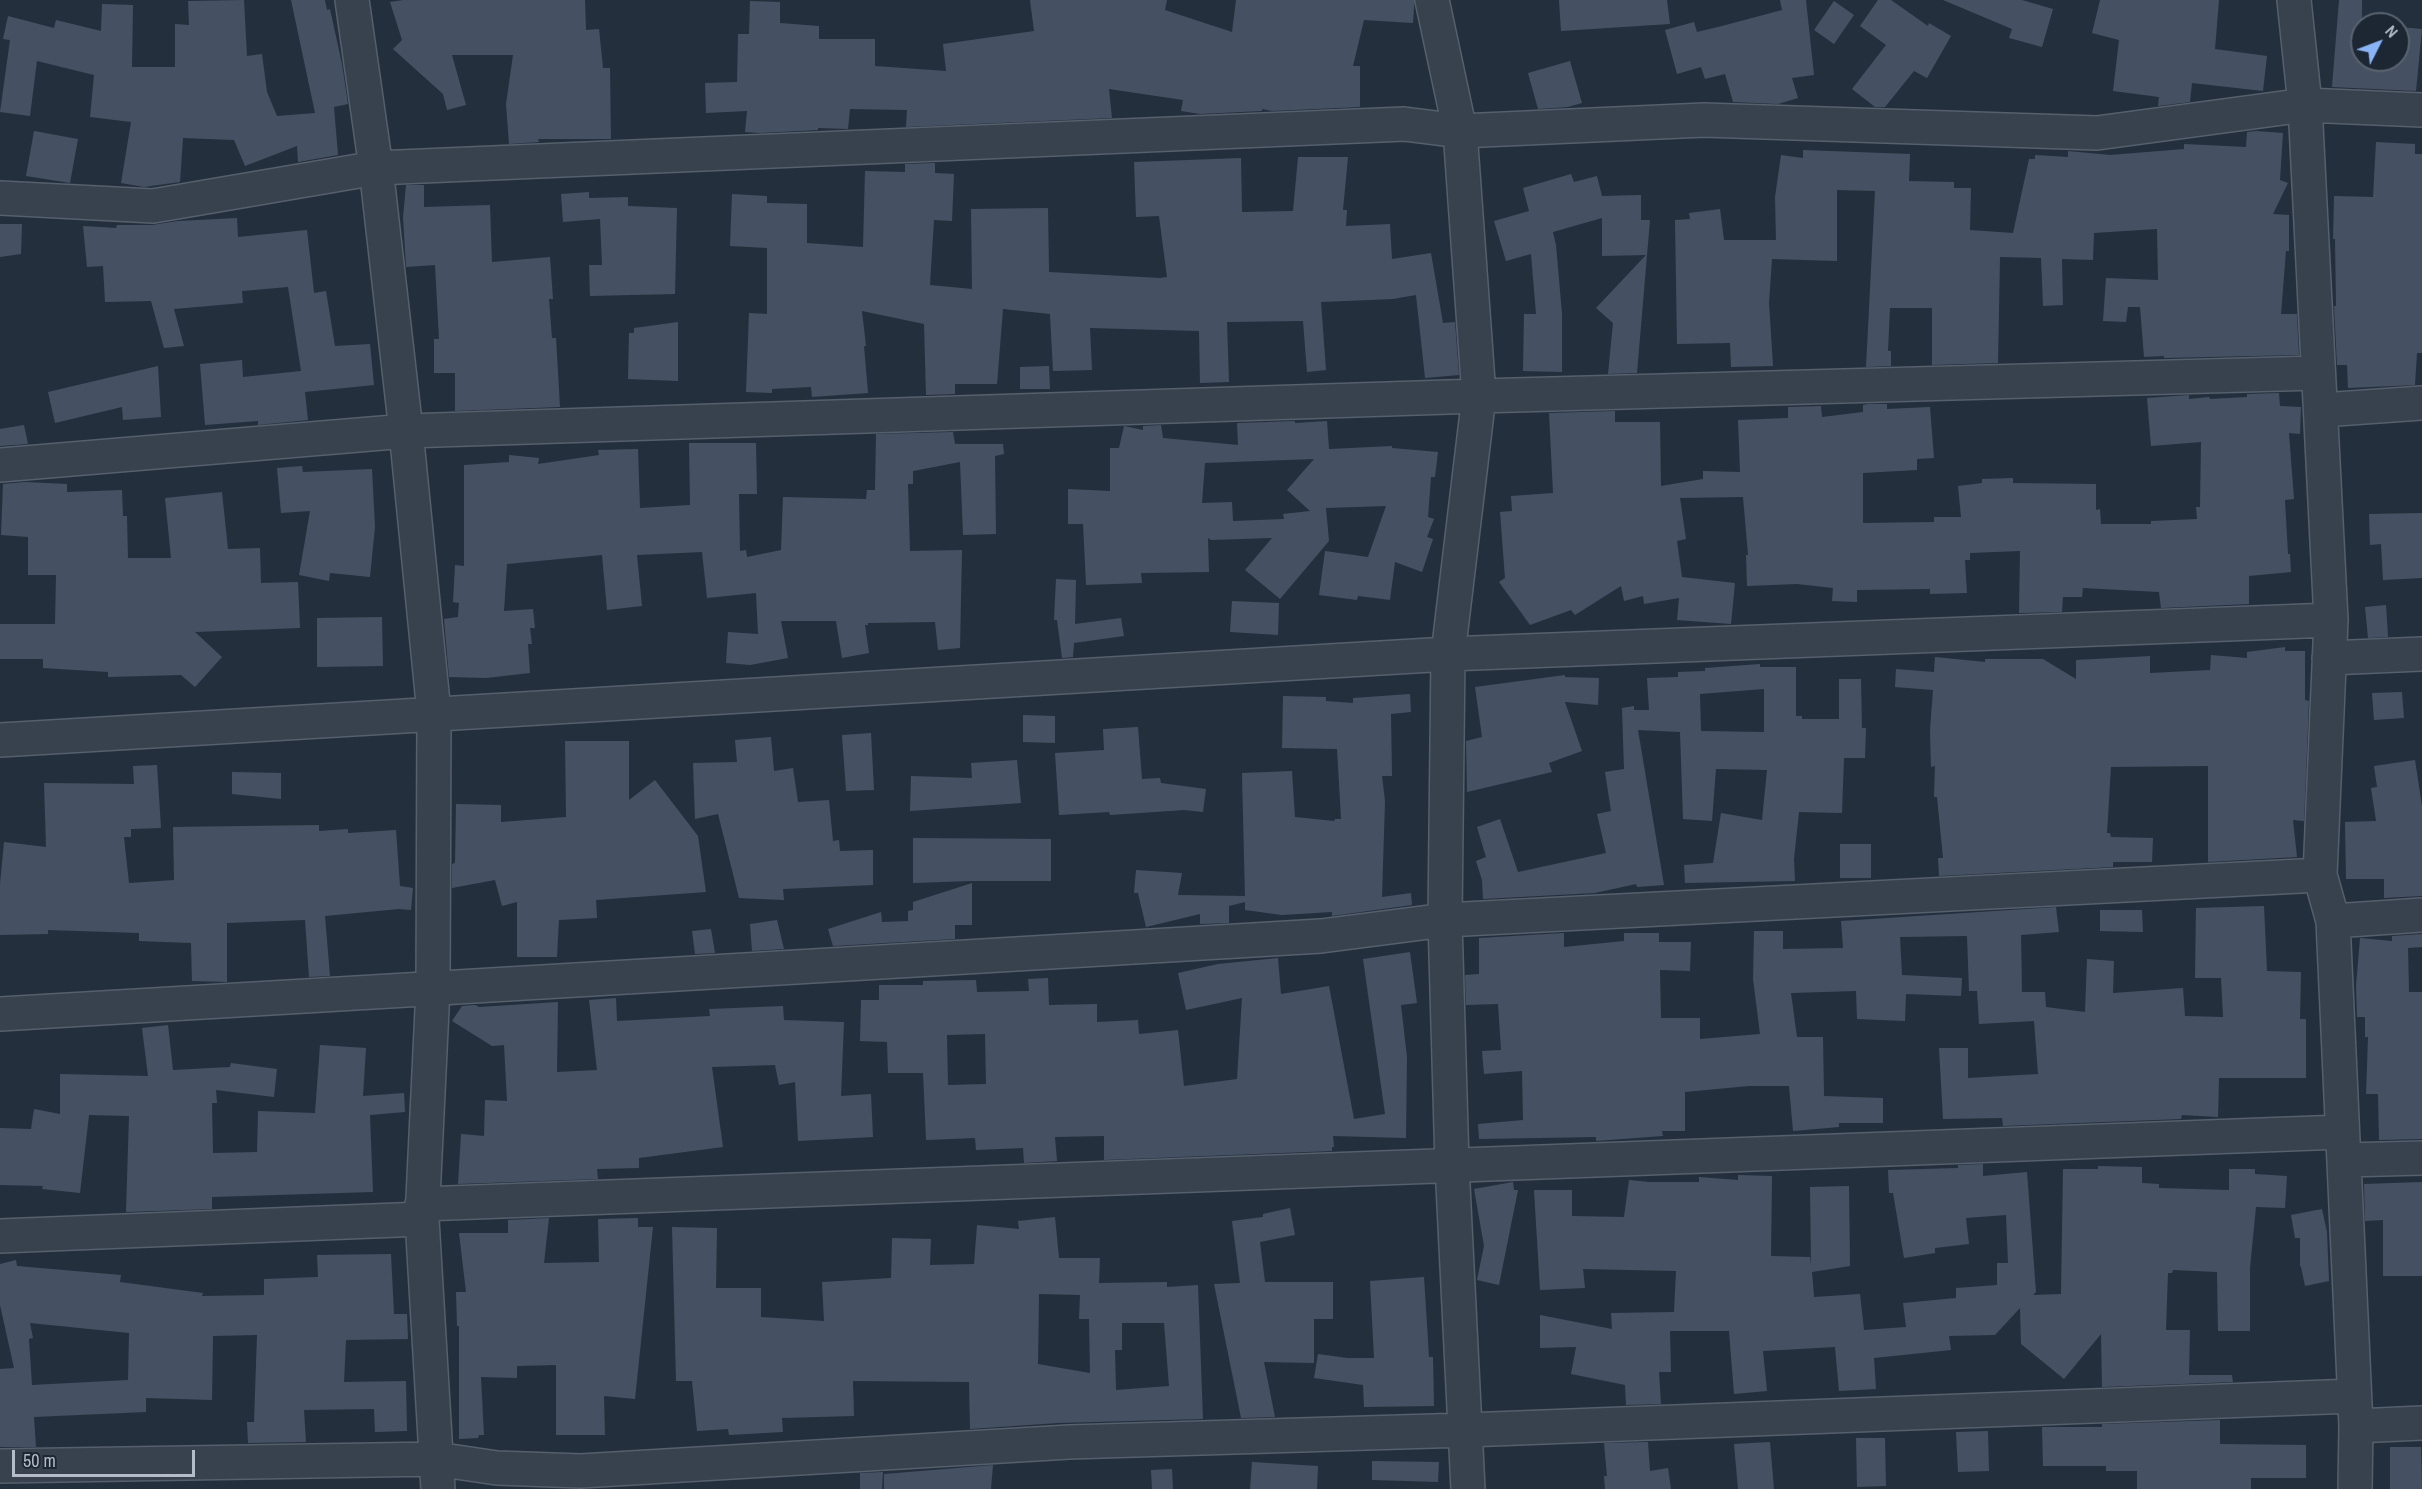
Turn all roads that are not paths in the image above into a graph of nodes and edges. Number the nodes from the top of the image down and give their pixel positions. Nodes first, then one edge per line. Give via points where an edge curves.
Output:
1 (352, 0) edge
2 (1432, 0) edge
3 (2294, 0) edge
4 (2305, 105) junction
5 (2422, 110) edge
6 (1460, 131) junction
7 (376, 168) junction
8 (0, 198) edge
9 (2317, 373) junction
10 (1479, 396) junction
11 (2422, 403) edge
12 (2322, 410) junction
13 (406, 431) junction
14 (0, 465) edge
15 (2331, 620) junction
16 (1448, 654) junction
17 (2422, 654) edge
18 (2329, 658) junction
19 (434, 713) junction
20 (0, 740) edge
21 (2320, 875) junction
22 (2422, 915) edge
23 (1445, 920) junction
24 (2333, 921) junction
25 (433, 988) junction
26 (0, 1014) edge
27 (2344, 1146) junction
28 (2422, 1158) edge
29 (1452, 1166) junction
30 (422, 1212) junction
31 (0, 1236) edge
32 (2355, 1411) junction
33 (2422, 1423) edge
34 (1466, 1431) junction
35 (0, 1466) edge
36 (437, 1474) edge
37 (1468, 1489) edge
38 (2355, 1489) edge

1 - 7 street
2 - 6 street
3 - 4 street
4 - 5 street
4 - 6 street via 2097,133 1704,120
4 - 9 street
6 - 7 street via 1404,124
6 - 10 street
7 - 8 street via 153,206
7 - 13 street
9 - 10 street
9 - 12 street
10 - 13 street
10 - 16 street
11 - 12 street
12 - 15 street
13 - 14 street
13 - 19 street
15 - 16 street
15 - 18 street
16 - 19 street
16 - 23 street
17 - 18 street
18 - 21 street
19 - 20 street
19 - 25 street
21 - 23 street
21 - 24 street
22 - 24 street
23 - 25 street via 1321,936
23 - 29 street
24 - 27 street
25 - 26 street
25 - 30 street
27 - 28 street
27 - 29 street
27 - 32 street
29 - 30 street
29 - 34 street
30 - 31 street
30 - 36 street
32 - 33 street
32 - 34 street
32 - 38 street
34 - 36 street via 1069,1442 581,1471 497,1468
34 - 37 street
35 - 36 street

